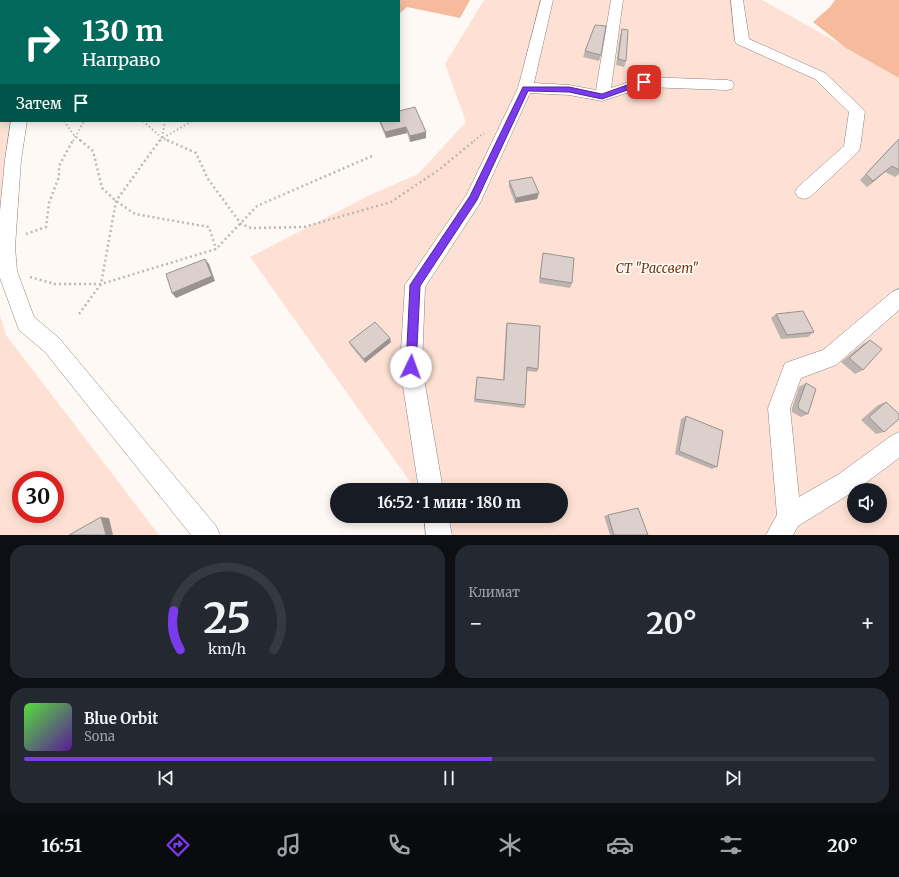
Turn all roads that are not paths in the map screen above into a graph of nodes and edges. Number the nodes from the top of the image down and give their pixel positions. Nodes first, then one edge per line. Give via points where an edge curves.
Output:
1 (547, 0) edge
2 (617, 0) edge
3 (737, 0) edge
4 (727, 85) dead end
5 (525, 88) junction
6 (602, 96) junction
7 (19, 122) edge
8 (804, 192) dead end
9 (3, 247) edge
10 (899, 298) edge
11 (899, 444) edge
12 (430, 483) edge
13 (437, 523) edge
14 (784, 526) edge
15 (207, 535) edge
16 (439, 535) edge

1 - 5 street
2 - 6 street
3 - 8 street via 742,41 820,76 857,111 852,148
4 - 6 street via 644,82
5 - 6 street via 569,90
5 - 12 street via 474,198 415,285 411,367
7 - 9 street
9 - 15 street via 7,271 26,323 52,345
10 - 14 street via 830,358 793,370 779,408
11 - 14 street
13 - 16 street

